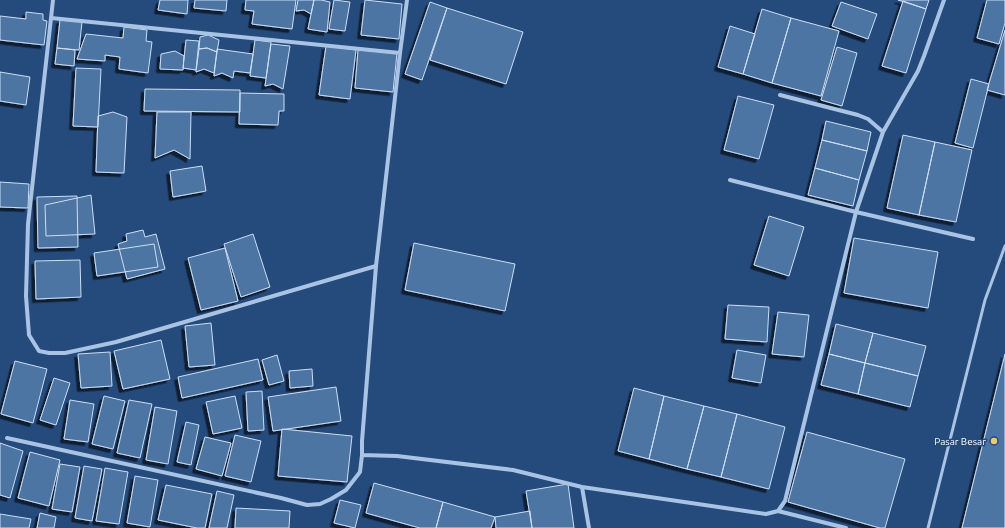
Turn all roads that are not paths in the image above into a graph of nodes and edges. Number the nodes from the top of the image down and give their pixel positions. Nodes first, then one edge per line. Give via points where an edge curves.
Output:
1 (53, 0) edge
2 (407, 0) edge
3 (944, 0) edge
4 (51, 18) junction
5 (400, 52) junction
6 (780, 95) dead end
7 (883, 132) junction
8 (730, 180) dead end
9 (856, 212) junction
10 (973, 238) dead end
11 (1005, 246) edge
12 (376, 266) junction
13 (7, 438) dead end
14 (362, 455) junction
15 (582, 487) junction
16 (778, 511) junction
17 (589, 528) edge
18 (846, 528) edge
19 (928, 528) edge

1 - 4 street
2 - 5 street
3 - 7 street via 918,71
4 - 5 street
4 - 12 street via 28,224 26,296 29,335 39,351 65,353 116,342
5 - 12 street
6 - 7 street via 858,115 868,119
7 - 9 street
8 - 9 street
9 - 10 street
9 - 16 street via 785,501
11 - 19 lane via 985,300
12 - 14 street
13 - 14 street via 307,505 320,504 346,490 360,472
14 - 15 street via 397,456 513,470
15 - 16 street via 766,514
15 - 17 street
16 - 18 street

